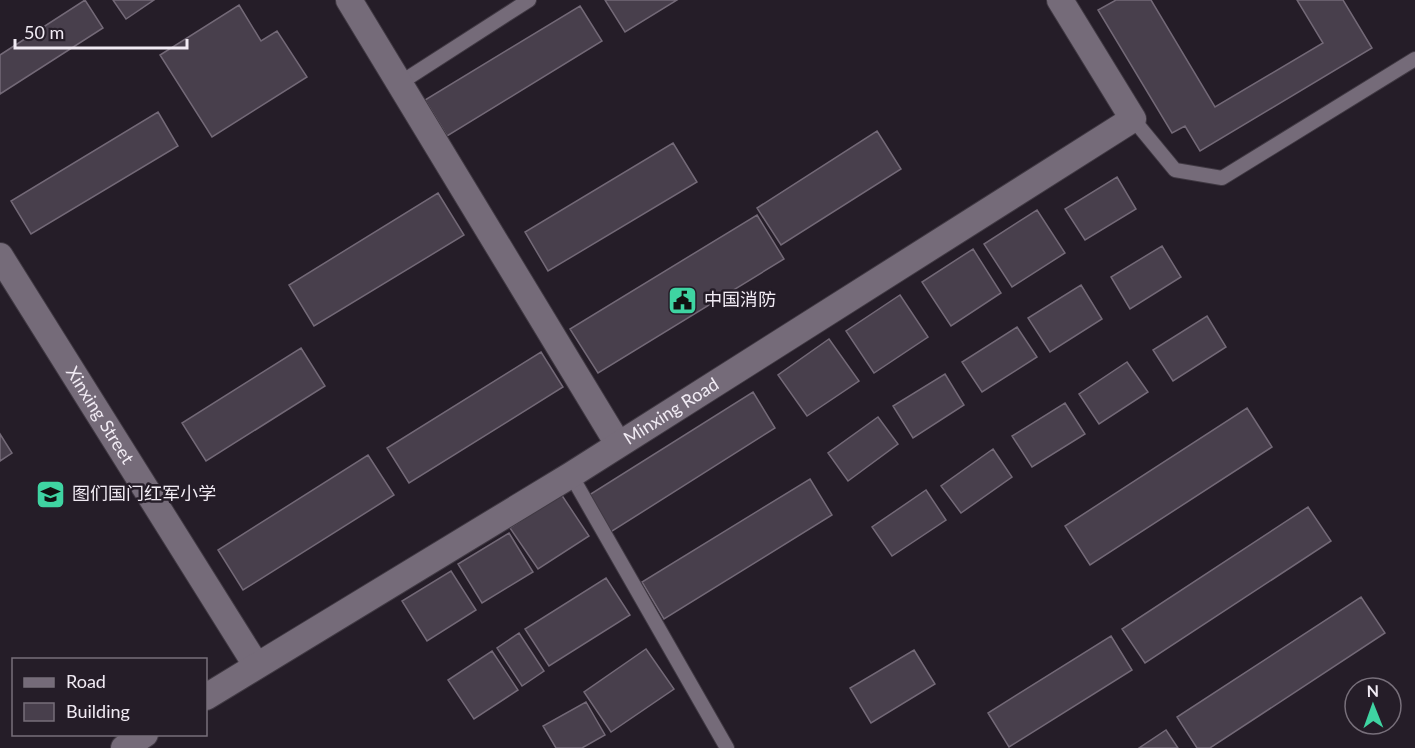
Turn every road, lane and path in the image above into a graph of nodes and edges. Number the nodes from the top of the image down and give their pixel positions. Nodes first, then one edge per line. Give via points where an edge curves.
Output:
1 (349, 0) edge
2 (529, 0) edge
3 (1060, 0) edge
4 (1415, 59) edge
5 (400, 83) junction
6 (1133, 120) junction
7 (0, 256) edge
8 (618, 444) junction
9 (571, 475) junction
10 (256, 665) junction
11 (207, 696) edge
12 (143, 736) edge
13 (124, 748) edge
14 (727, 748) edge

1 - 5 street
2 - 5 lane
3 - 6 street
4 - 6 lane via 1222,178 1175,170
5 - 8 street
6 - 8 street, Minxing Road
7 - 10 street, Xinxing Street
8 - 9 street, Minxing Road
9 - 10 street, Minxing Road
9 - 14 lane
10 - 11 street, Minxing Road
12 - 13 street

